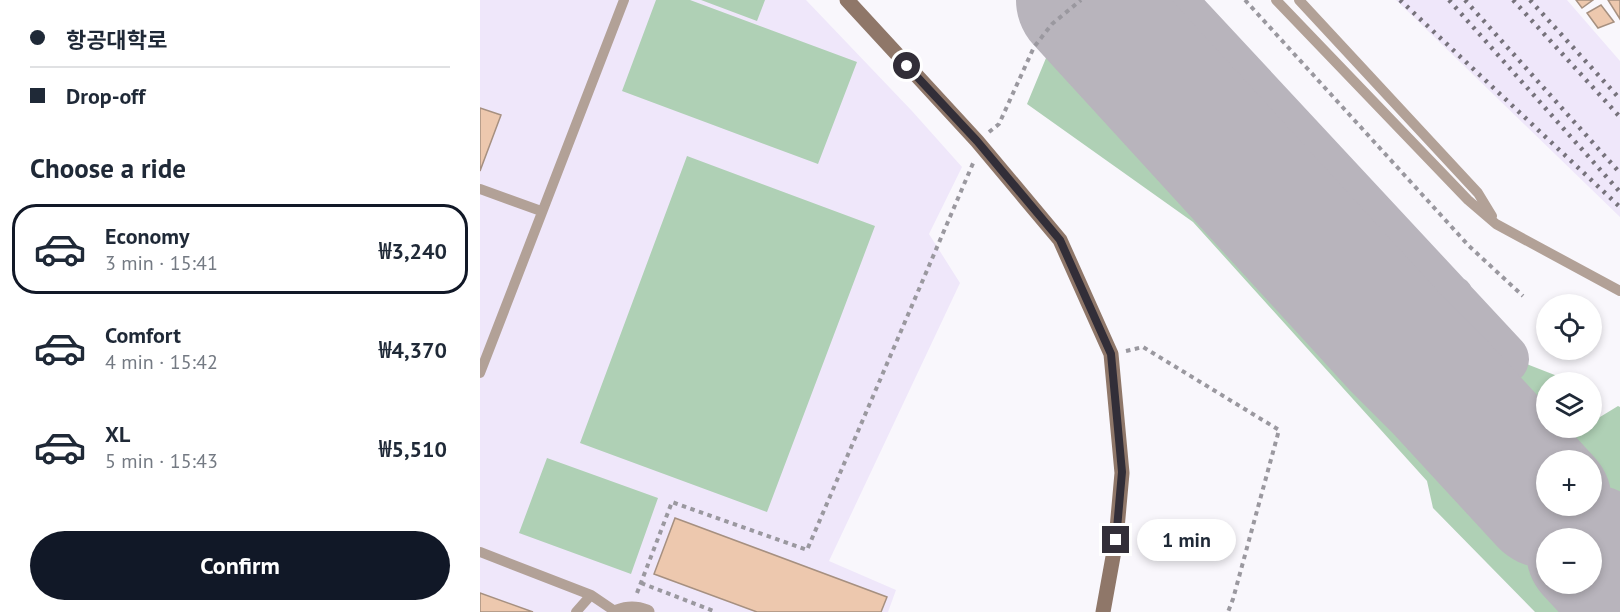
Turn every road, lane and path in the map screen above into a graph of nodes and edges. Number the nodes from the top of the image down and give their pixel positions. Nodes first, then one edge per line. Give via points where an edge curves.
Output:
1 (624, 0) edge
2 (847, 0) edge
3 (1081, 0) edge
4 (1245, 0) edge
5 (1276, 0) edge
6 (1299, 0) edge
7 (979, 144) junction
8 (480, 189) edge
9 (541, 211) junction
10 (1496, 225) junction
11 (1620, 291) edge
12 (1523, 296) dead end
13 (1111, 354) junction
14 (480, 373) edge
15 (480, 552) edge
16 (640, 583) junction
17 (637, 594) dead end
18 (591, 595) junction
19 (576, 612) edge
20 (616, 612) edge
21 (647, 612) edge
22 (716, 612) edge
23 (1103, 612) edge
24 (1228, 612) edge

1 - 9 lane
2 - 7 street
3 - 7 path via 1052,24 1034,47 999,124
4 - 12 path via 1469,246
5 - 10 lane
6 - 10 lane via 1478,193
7 - 13 street via 1060,240
7 - 16 path via 807,550 672,502
8 - 9 lane
9 - 14 lane
10 - 11 lane
13 - 23 street via 1122,472 1116,540
13 - 24 path via 1143,347 1279,430
15 - 18 lane
16 - 17 path
16 - 22 path
18 - 19 lane
18 - 20 lane
20 - 21 street

